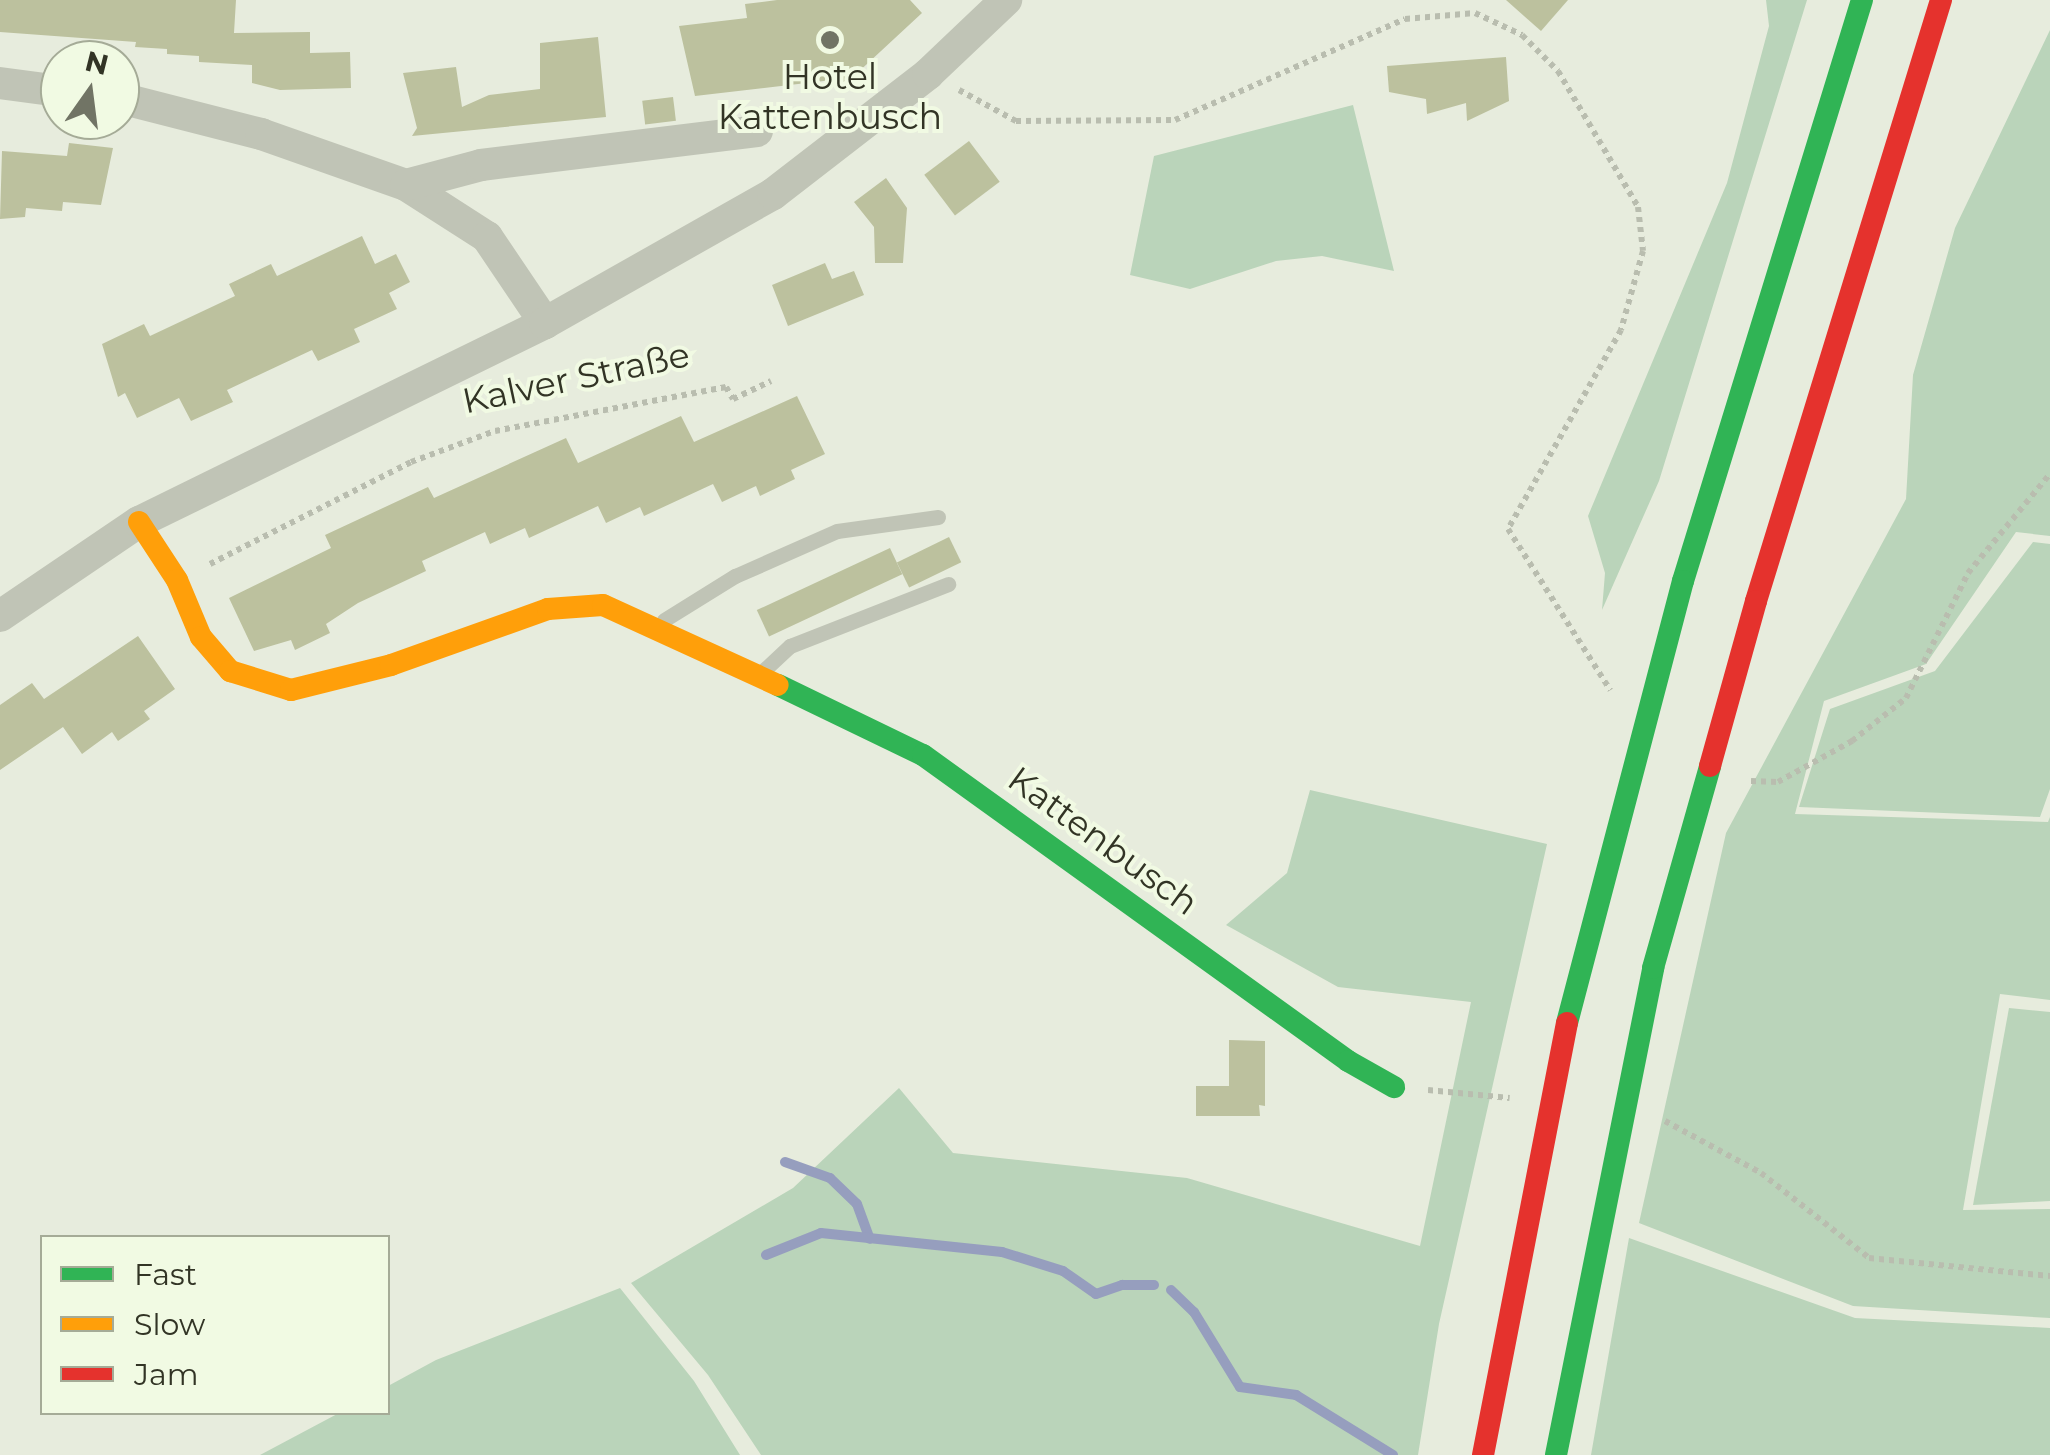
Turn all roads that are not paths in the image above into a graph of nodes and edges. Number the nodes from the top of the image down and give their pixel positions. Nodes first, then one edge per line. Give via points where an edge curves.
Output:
1 (1006, 0) edge
2 (1862, 0) edge
3 (1941, 0) edge
4 (0, 83) edge
5 (40, 88) edge
6 (140, 103) edge
7 (756, 131) dead end
8 (406, 185) junction
9 (545, 323) junction
10 (938, 516) dead end
11 (139, 522) junction
12 (948, 584) dead end
13 (0, 616) edge
14 (656, 625) junction
15 (757, 677) junction
16 (1394, 1086) road end
17 (1483, 1455) edge
18 (1556, 1455) edge

1 - 9 street, Kalver Straße via 928,74 773,194
2 - 17 main road, bridge via 1683,581 1580,958
3 - 18 main road, bridge via 1756,601 1653,968
4 - 5 street
6 - 8 street via 262,134
7 - 8 street via 482,164
8 - 9 street via 487,237
9 - 11 street, Kalver Straße
10 - 14 lane via 837,531 735,576
11 - 13 street, Kalver Straße
11 - 14 main road, Kattenbusch via 177,580 201,637 230,671 291,690 391,665 548,609 603,605
12 - 15 lane via 790,646
14 - 15 main road, Kattenbusch
15 - 16 main road, Kattenbusch via 923,755 1348,1061

